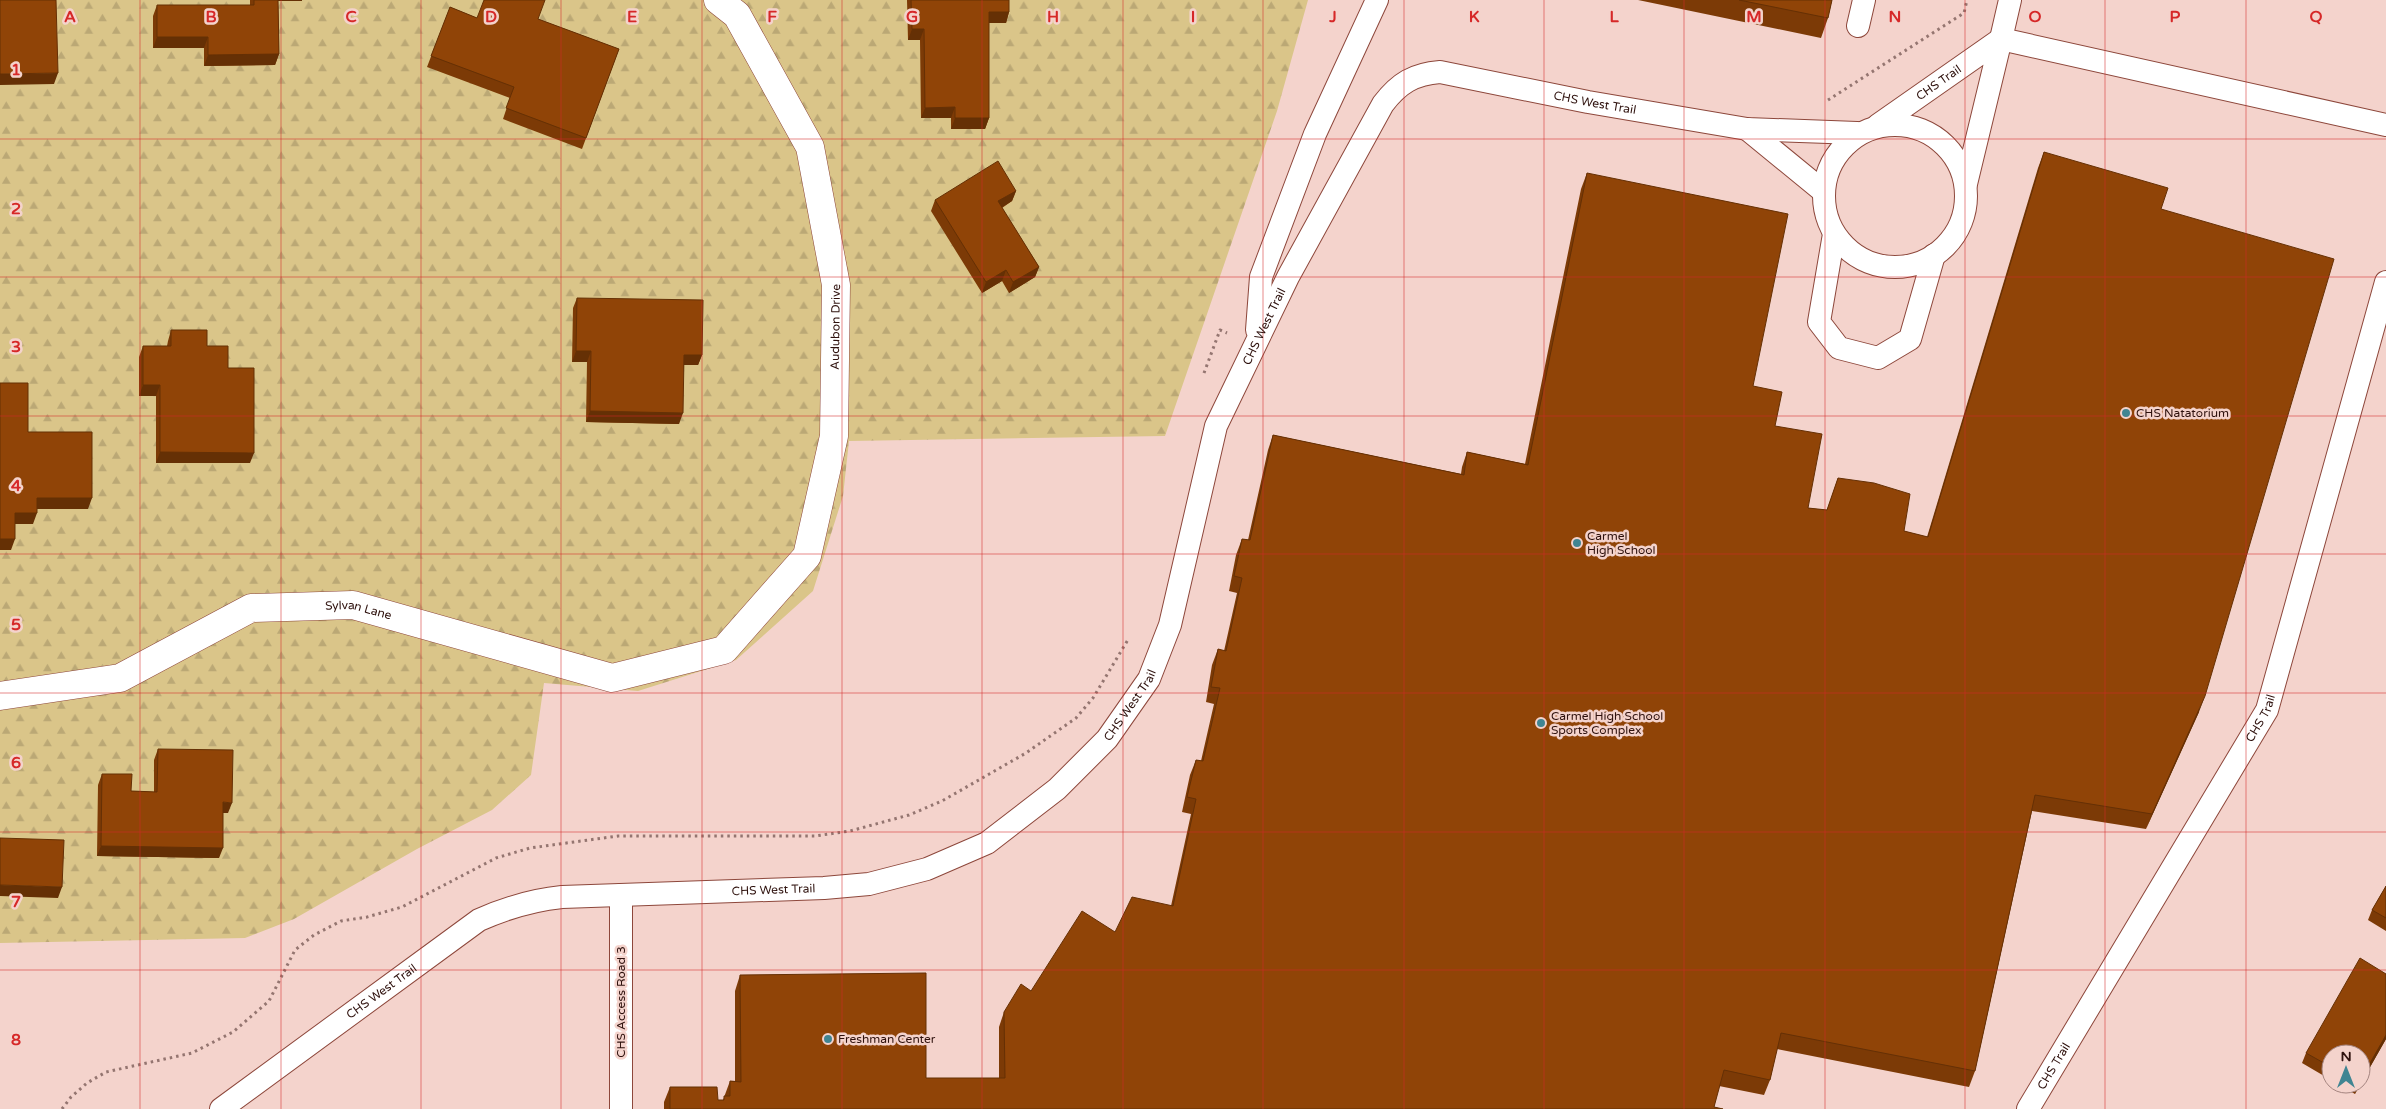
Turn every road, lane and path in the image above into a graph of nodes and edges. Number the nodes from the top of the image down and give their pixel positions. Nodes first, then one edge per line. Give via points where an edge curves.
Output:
1 (718, 0) edge
2 (1377, 0) edge
3 (1864, 0) edge
4 (1967, 0) edge
5 (2010, 0) edge
6 (1858, 26) dead end
7 (2001, 39) junction
8 (1820, 106) dead end
9 (2386, 125) edge
10 (1747, 129) junction
11 (1866, 130) junction
12 (1966, 185) junction
13 (1824, 192) junction
14 (1834, 234) junction
15 (1934, 254) junction
16 (2386, 282) edge
17 (1256, 343) junction
18 (1202, 378) dead end
19 (1132, 633) dead end
20 (724, 650) joint
21 (0, 696) edge
22 (621, 895) junction
23 (62, 1109) edge
24 (221, 1109) edge
25 (621, 1109) edge
26 (2028, 1109) edge

1 - 20 street, Audubon Drive via 737,15 810,147 836,285 834,436 807,556
2 - 17 lane via 1315,134 1261,277
3 - 6 lane
4 - 8 path via 1964,13
5 - 7 lane
7 - 9 lane
7 - 11 lane, CHS Trail
7 - 12 lane
10 - 11 lane, CHS West Trail
10 - 13 lane, CHS West Trail
10 - 17 lane, CHS West Trail via 1440,72 1407,79 1383,104 1288,277
11 - 12 lane via 1900,124 1923,130 1943,143 1958,162
11 - 13 lane via 1837,153 1826,174
12 - 15 lane via 1965,209 1957,232 1942,250
13 - 14 lane via 1827,220
14 - 15 lane via 1855,255 1876,265 1900,267 1922,262
14 - 15 lane via 1819,322 1839,348 1878,358 1910,339
16 - 26 lane, CHS Trail via 2267,710
17 - 18 path via 1220,330
17 - 22 lane, CHS West Trail via 1216,426 1170,626 1149,679 1107,739 1057,789 987,843 927,868 869,884
19 - 23 path via 1093,698 1076,718 1026,753 926,808 881,824 815,836 618,836 530,848 496,858 402,906 341,921 314,935 295,950 269,1002 233,1032 192,1053 106,1072 76,1092
20 - 21 street, Sylvan Lane via 612,678 353,605 251,608 120,678
22 - 24 lane, CHS West Trail via 537,900 506,908 479,920
22 - 25 lane, CHS Access Road 3

